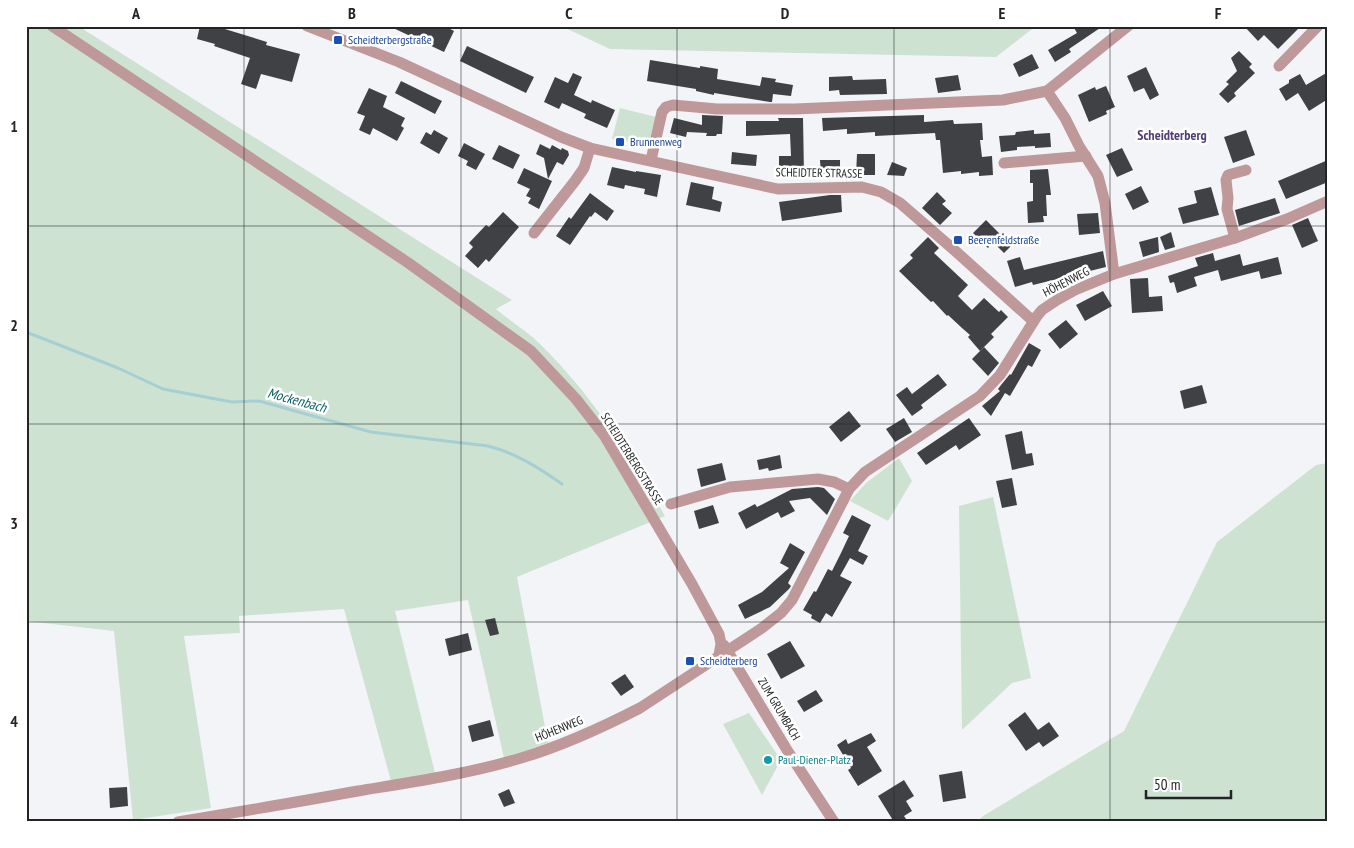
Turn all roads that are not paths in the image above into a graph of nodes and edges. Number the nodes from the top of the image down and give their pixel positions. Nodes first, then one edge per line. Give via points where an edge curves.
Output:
1 (52, 26) edge
2 (307, 26) edge
3 (1128, 26) edge
4 (1318, 26) edge
5 (1279, 66) dead end
6 (1047, 90) junction
7 (590, 148) junction
8 (1086, 156) junction
9 (651, 160) junction
10 (1004, 163) dead end
11 (1246, 170) dead end
12 (1328, 201) edge
13 (534, 233) dead end
14 (1235, 238) junction
15 (1114, 274) junction
16 (1033, 322) junction
17 (849, 489) junction
18 (672, 504) dead end
19 (719, 634) joint
20 (723, 653) junction
21 (178, 822) edge
22 (834, 822) edge

1 - 19 street, SCHEIDTERBERGSTRASSE via 407,262 531,351 604,435
2 - 7 street, SCHEIDTER STRASSE via 399,62
3 - 6 street
4 - 5 street
6 - 8 street
6 - 9 street via 1003,100 805,108 717,109 673,105 662,112
7 - 9 street, SCHEIDTER STRASSE
7 - 13 street via 584,168
8 - 10 street
8 - 15 street via 1102,189
9 - 16 street, SCHEIDTER STRASSE via 778,189 862,187 881,192 900,203
11 - 14 street via 1228,176 1226,180 1226,209
12 - 14 street, HÖHENWEG
14 - 15 street, HÖHENWEG
15 - 16 street, HÖHENWEG via 1049,305
16 - 17 street, HÖHENWEG via 1000,374 980,396 865,472
17 - 18 street via 818,479 730,487
17 - 20 street, HÖHENWEG via 792,600 773,620
19 - 20 street, ZUM GRUMBACH
20 - 21 street, HÖHENWEG via 619,719 523,757 445,776
20 - 22 street, ZUM GRUMBACH

